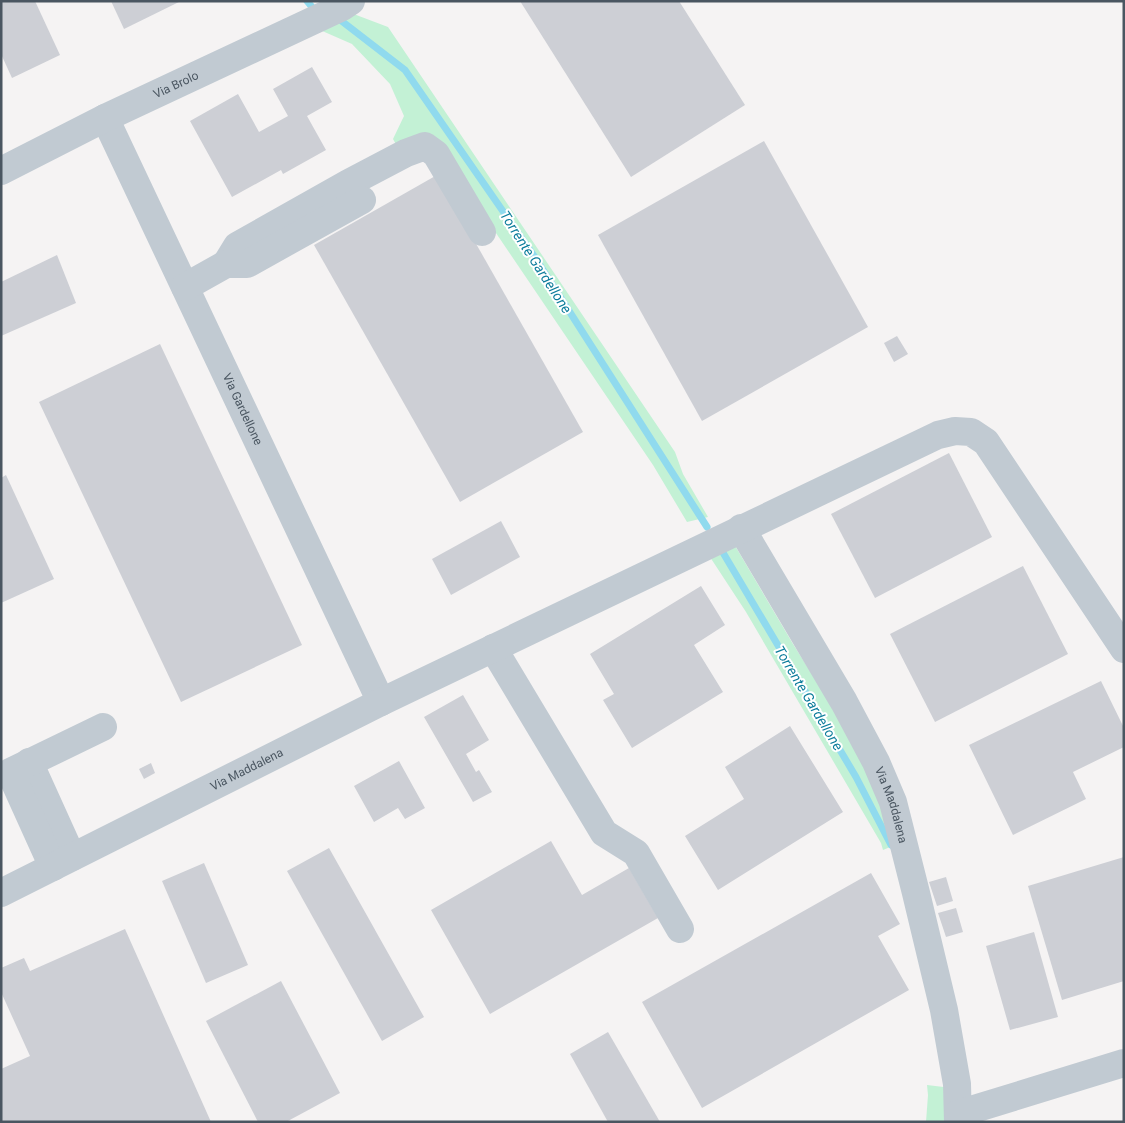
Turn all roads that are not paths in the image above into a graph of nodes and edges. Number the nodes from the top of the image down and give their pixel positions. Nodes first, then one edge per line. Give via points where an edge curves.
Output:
1 (351, 1) edge
2 (105, 118) junction
3 (1, 172) edge
4 (362, 200) dead end
5 (482, 232) dead end
6 (226, 264) junction
7 (185, 287) junction
8 (741, 528) junction
9 (493, 648) junction
10 (1124, 649) edge
11 (381, 702) junction
12 (103, 727) dead end
13 (62, 862) junction
14 (1, 893) edge
15 (680, 928) dead end
16 (1124, 1063) edge
17 (958, 1118) edge

1 - 2 street, Via Brolo
2 - 3 street, Via Brolo
2 - 7 street, Via Gardellone
4 - 6 street via 247,264
5 - 6 street via 436,154 425,146 389,162 237,246
6 - 7 street
7 - 11 street, Via Gardellone
8 - 9 street, Via Maddalena
8 - 10 street, Via Maddalena via 938,435 971,432 986,442
8 - 17 street, Via Maddalena via 844,702 893,802 944,1010 957,1084
9 - 11 street, Via Maddalena
9 - 15 street via 604,833 636,853
11 - 13 street, Via Maddalena
12 - 13 street via 10,772
13 - 14 street, Via Maddalena
16 - 17 street, Via Maddalena

